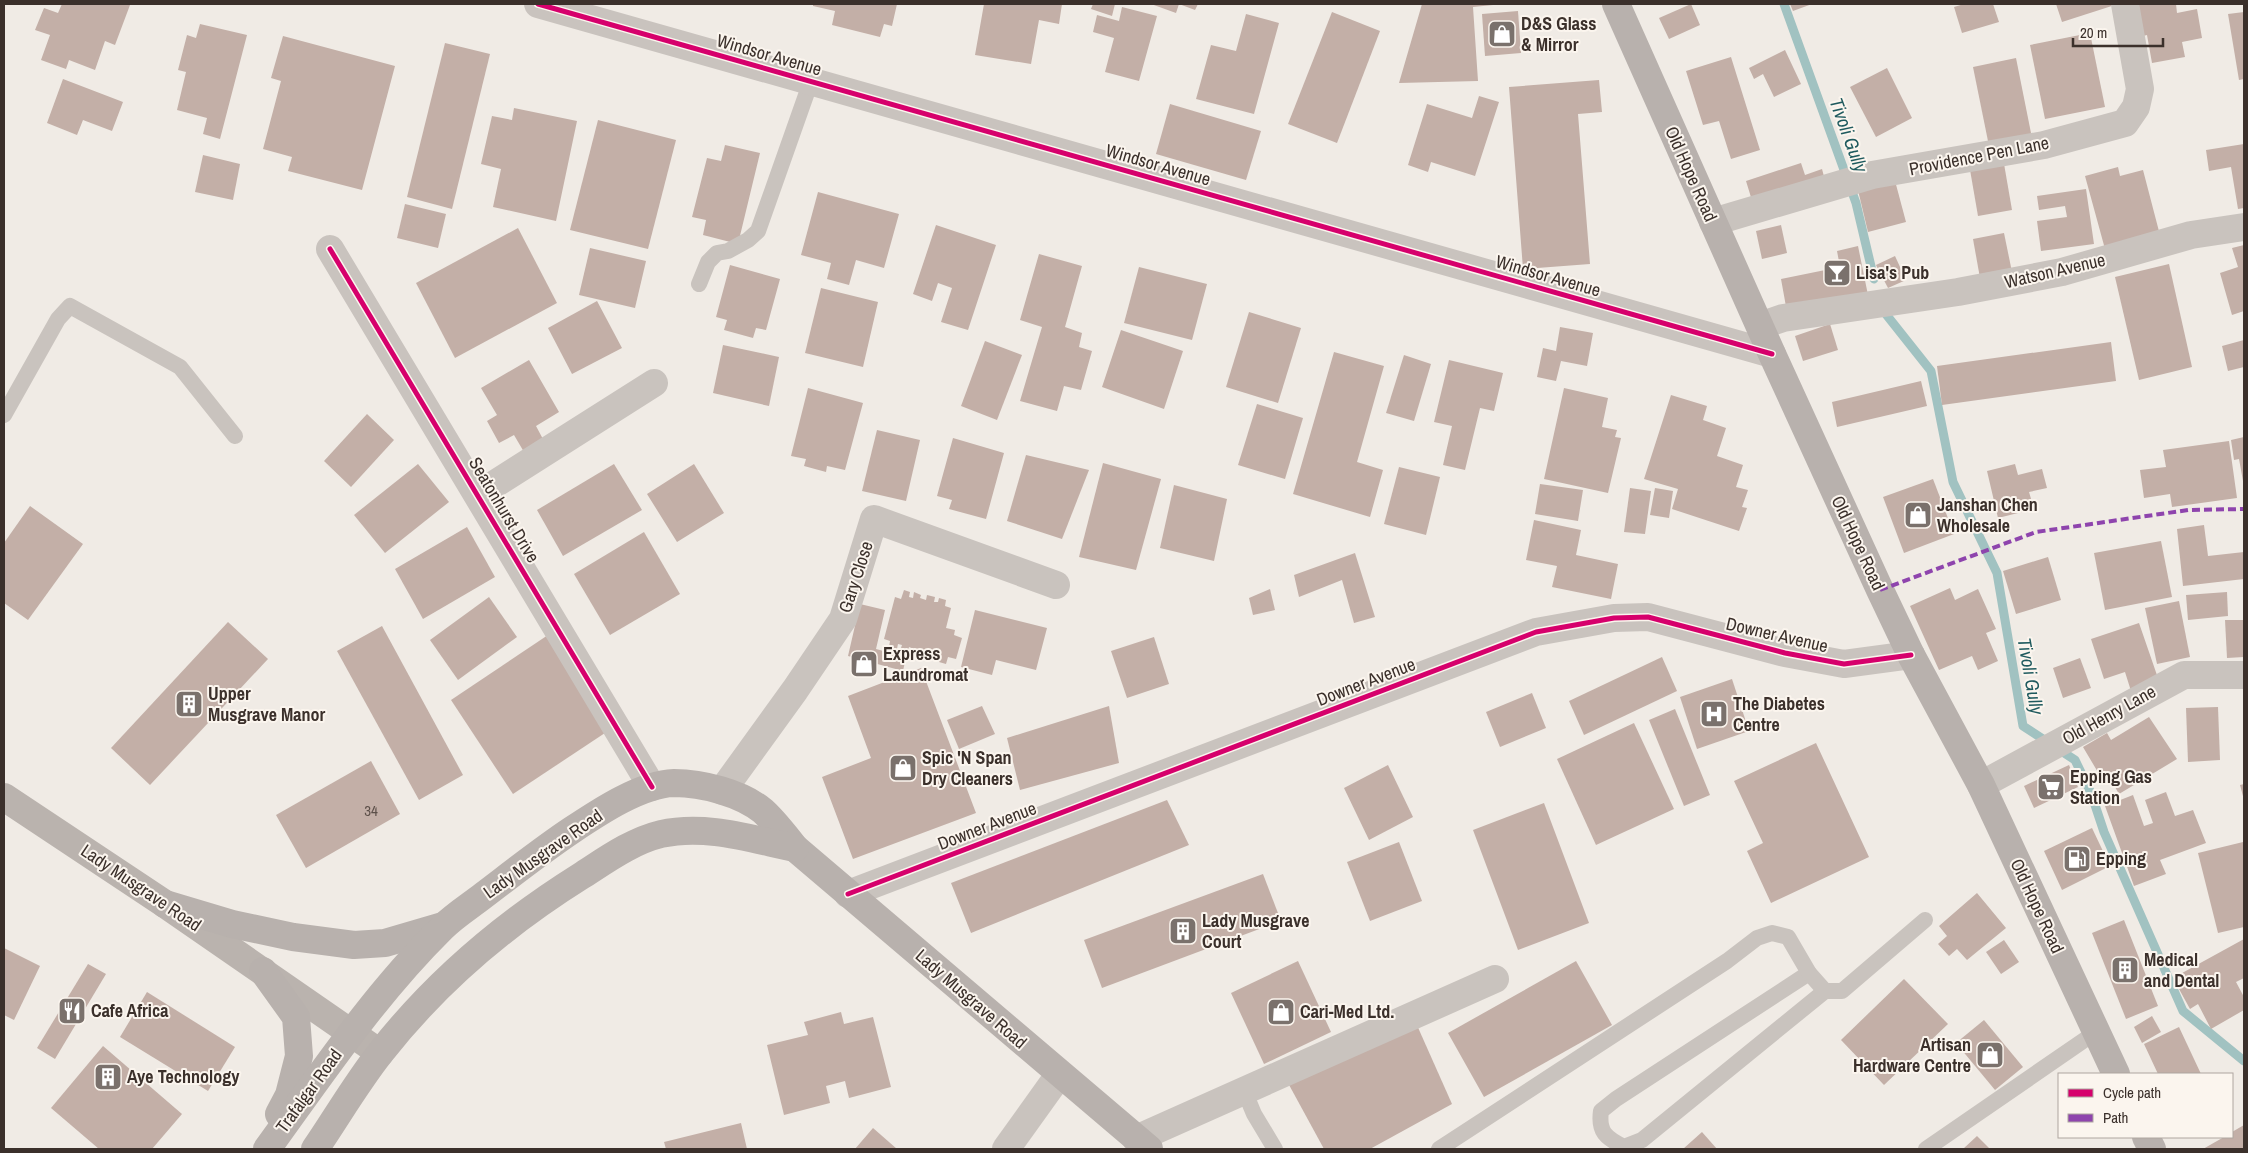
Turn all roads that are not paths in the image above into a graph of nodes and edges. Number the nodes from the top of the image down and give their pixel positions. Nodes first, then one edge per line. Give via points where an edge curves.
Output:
1 (538, 4) edge
2 (1616, 4) edge
3 (2125, 4) edge
4 (811, 81) junction
5 (1713, 222) junction
6 (2244, 226) edge
7 (330, 249) dead end
8 (699, 284) dead end
9 (1760, 326) junction
10 (1772, 354) junction
11 (654, 383) dead end
12 (4, 415) edge
13 (235, 436) dead end
14 (478, 494) junction
15 (1056, 585) dead end
16 (1911, 655) junction
17 (2244, 675) edge
18 (1981, 785) junction
19 (652, 786) junction
20 (722, 791) junction
21 (4, 798) edge
22 (795, 848) junction
23 (848, 894) junction
24 (165, 904) junction
25 (1925, 920) dead end
26 (444, 926) junction
27 (263, 971) junction
28 (1809, 972) junction
29 (1495, 979) dead end
30 (1825, 991) junction
31 (351, 1032) junction
32 (2096, 1032) junction
33 (380, 1052) junction
34 (2116, 1073) edge
35 (1059, 1075) junction
36 (1244, 1090) junction
37 (1142, 1144) edge
38 (262, 1149) edge
39 (267, 1149) edge
40 (315, 1149) edge
41 (1006, 1149) edge
42 (1276, 1149) edge
43 (1439, 1149) edge
44 (1926, 1149) edge

1 - 4 street, Windsor Avenue
2 - 5 main road, Old Hope Road
3 - 5 street, Providence Pen Lane via 2140,89 2136,107 2125,123 2044,145 1872,175
4 - 8 lane via 758,231 728,251 717,253 708,262
4 - 10 street, Windsor Avenue
5 - 9 main road, Old Hope Road
6 - 9 street, Watson Avenue via 2191,235 2062,272 1958,292 1783,318
7 - 14 street, Seatonhurst Drive
9 - 10 main road, Old Hope Road
10 - 16 main road, Old Hope Road
11 - 14 street
12 - 13 lane via 58,319 70,306 180,367
14 - 19 street, Seatonhurst Drive
15 - 20 street, Gary Close via 874,519 843,619
16 - 18 main road, Old Hope Road
16 - 23 street, Downer Avenue via 1844,664 1785,653 1648,616 1614,618 1536,632
17 - 18 street, Old Henry Lane via 2184,674
18 - 32 main road, Old Hope Road
19 - 20 main road, Lady Musgrave Road via 674,783
19 - 26 main road, Lady Musgrave Road via 598,813 543,849
20 - 22 main road, Lady Musgrave Road via 761,810
21 - 24 main road, Lady Musgrave Road
22 - 23 main road, Lady Musgrave Road
22 - 33 main road, Lady Musgrave Road via 722,832 691,830 660,834 639,842 564,886 508,926 433,993
23 - 35 main road, Lady Musgrave Road
24 - 26 main road via 250,928 354,945 385,943
24 - 27 main road, Lady Musgrave Road
25 - 30 lane via 1842,991
26 - 31 main road, Lady Musgrave Road via 394,978
27 - 31 main road, Lady Musgrave Road
27 - 38 main road via 296,1017 299,1056 289,1094
28 - 30 lane
28 - 30 lane via 1616,1099 1601,1112 1599,1124 1608,1139 1624,1147 1642,1140
28 - 43 lane via 1788,937 1772,933 1757,938 1727,961
29 - 36 street
31 - 33 main road, Lady Musgrave Road
31 - 39 main road, Trafalgar Road
32 - 34 main road, Old Hope Road
32 - 44 lane
33 - 40 main road, Trafalgar Road
35 - 37 main road, Lady Musgrave Road
35 - 41 street
36 - 37 street
36 - 42 lane via 1254,1114

